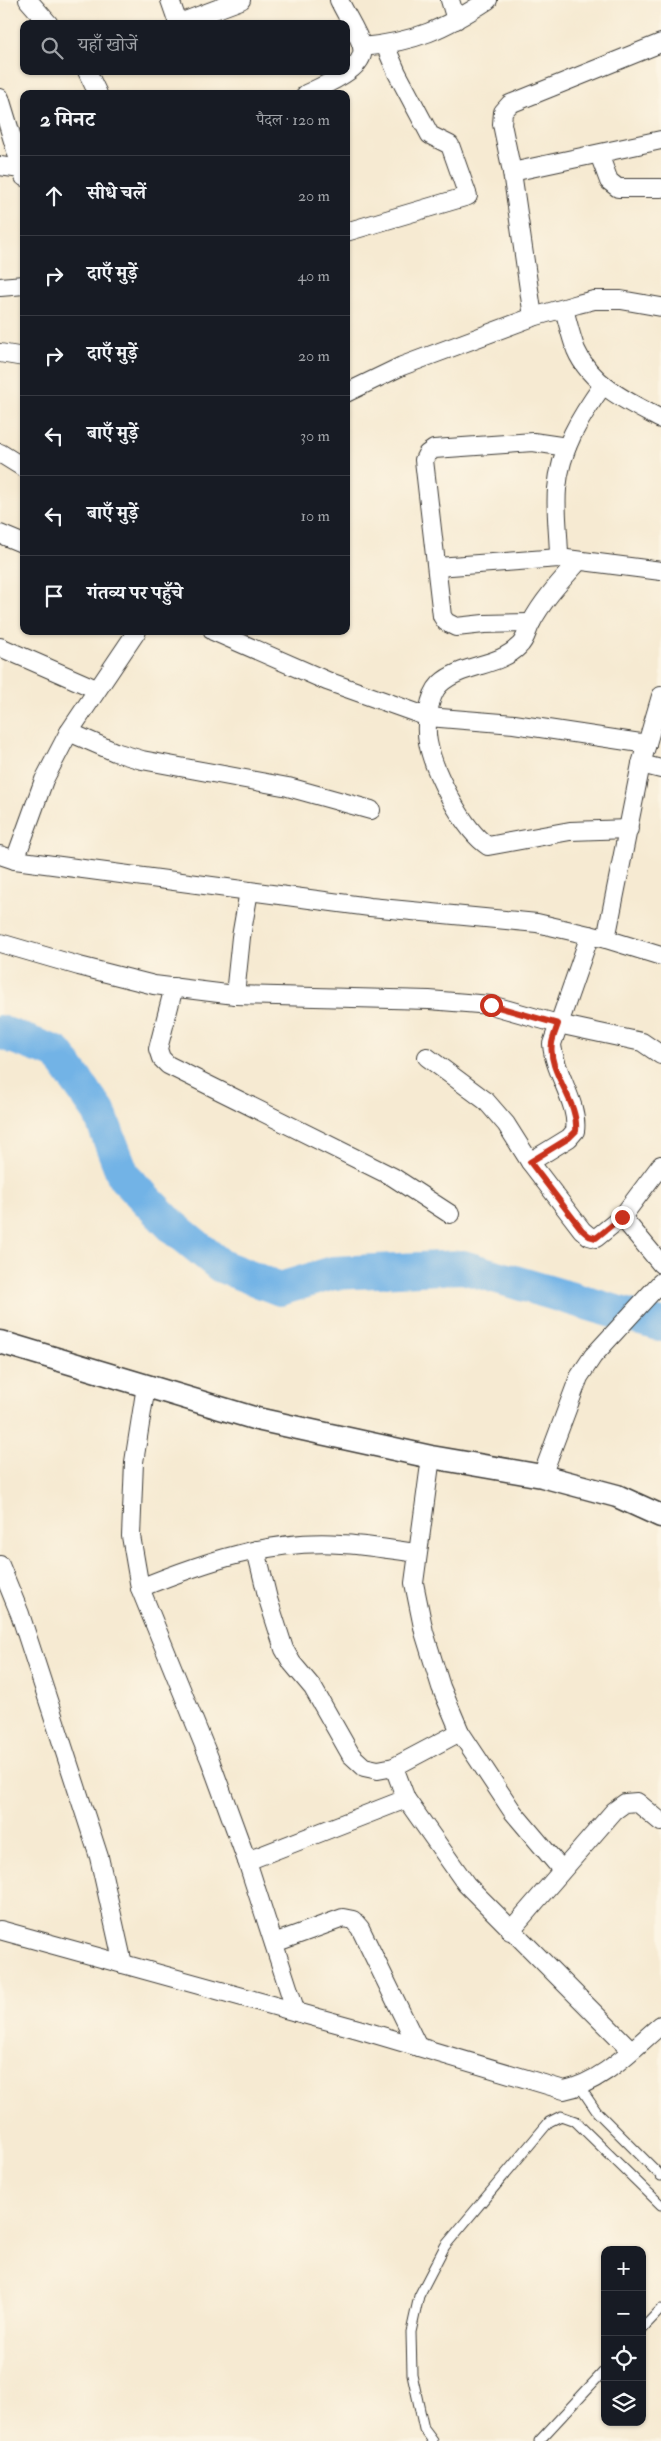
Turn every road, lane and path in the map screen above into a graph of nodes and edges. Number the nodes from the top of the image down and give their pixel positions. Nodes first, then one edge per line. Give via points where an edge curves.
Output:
1 (28, 0) edge
2 (170, 0) edge
3 (241, 0) edge
4 (339, 0) edge
5 (450, 0) edge
6 (488, 0) edge
7 (46, 20) edge
8 (177, 20) edge
9 (186, 20) edge
10 (349, 20) edge
11 (456, 20) junction
12 (350, 22) edge
13 (661, 43) edge
14 (385, 45) junction
15 (362, 47) junction
16 (350, 70) edge
17 (88, 75) edge
18 (341, 75) edge
19 (96, 90) edge
20 (313, 90) edge
21 (0, 98) edge
22 (661, 140) edge
23 (599, 154) junction
24 (20, 163) edge
25 (0, 166) edge
26 (20, 172) edge
27 (512, 172) junction
28 (661, 188) edge
29 (350, 231) edge
30 (20, 285) edge
31 (0, 287) edge
32 (661, 307) edge
33 (564, 310) junction
34 (533, 316) junction
35 (0, 354) edge
36 (20, 356) edge
37 (604, 385) junction
38 (350, 391) edge
39 (661, 419) edge
40 (567, 447) junction
41 (0, 453) edge
42 (20, 466) edge
43 (0, 534) edge
44 (20, 542) edge
45 (559, 558) junction
46 (578, 562) junction
47 (437, 567) junction
48 (661, 572) edge
49 (531, 623) junction
50 (133, 635) edge
51 (221, 635) edge
52 (0, 648) edge
53 (96, 689) junction
54 (661, 696) edge
55 (428, 717) junction
56 (69, 732) junction
57 (647, 744) junction
58 (641, 764) junction
59 (661, 769) edge
60 (370, 810) dead end
61 (629, 829) junction
62 (8, 858) edge
63 (249, 891) junction
64 (598, 937) junction
65 (0, 943) edge
66 (661, 956) edge
67 (174, 987) junction
68 (235, 995) junction
69 (558, 1024) junction
70 (661, 1055) edge
71 (427, 1058) dead end
72 (530, 1162) junction
73 (661, 1165) edge
74 (450, 1214) dead end
75 (622, 1217) junction
76 (661, 1264) edge
77 (660, 1284) edge
78 (0, 1342) edge
79 (146, 1386) junction
80 (431, 1457) junction
81 (542, 1476) junction
82 (661, 1516) edge
83 (256, 1550) junction
84 (417, 1553) junction
85 (0, 1565) edge
86 (140, 1588) junction
87 (460, 1732) junction
88 (394, 1767) junction
89 (406, 1799) junction
90 (661, 1822) edge
91 (248, 1861) junction
92 (562, 1870) junction
93 (0, 1930) edge
94 (510, 1931) junction
95 (274, 1943) junction
96 (123, 1964) junction
97 (296, 2012) junction
98 (661, 2025) edge
99 (418, 2047) junction
100 (631, 2050) junction
101 (580, 2086) junction
102 (661, 2176) edge
103 (661, 2205) edge
104 (661, 2309) edge
105 (646, 2325) edge
106 (601, 2374) edge
107 (433, 2441) edge
108 (539, 2441) edge

1 - 7 street
2 - 8 street
3 - 9 street
4 - 10 street
5 - 11 street
6 - 11 street
11 - 14 street via 420,38
12 - 15 street
13 - 27 street via 510,104 502,112 502,124
14 - 15 street
14 - 29 street via 430,135 450,144 468,196
15 - 16 street via 361,60
17 - 19 street
18 - 20 street
21 - 24 street
22 - 23 street
23 - 27 street
23 - 28 street via 609,181 618,188
25 - 26 street
27 - 34 street
30 - 31 street
32 - 33 street via 621,300 594,300
33 - 34 street
33 - 37 street via 577,351 590,372
34 - 38 street via 402,366
35 - 36 street
37 - 39 street
37 - 40 street via 576,424
40 - 45 street via 557,489
40 - 47 street via 501,442 434,449 427,454 424,460
41 - 42 street
43 - 44 street
45 - 46 street
45 - 47 street
46 - 48 street
46 - 49 street via 549,595
47 - 49 street via 442,616 451,626
49 - 55 street via 522,642 510,653 440,683 433,693
50 - 53 street
51 - 55 street via 328,682
52 - 53 street
53 - 56 street
54 - 57 street
55 - 57 street via 514,724
55 - 61 street via 428,742 452,801 474,834 488,846 570,831
56 - 60 street via 142,760 288,788
56 - 62 street
57 - 58 street
58 - 59 street
58 - 61 street
61 - 64 street
62 - 63 street
63 - 64 street via 453,917 537,923
63 - 68 street
64 - 66 street
64 - 69 street
65 - 67 street via 154,985
67 - 68 street
67 - 74 street via 158,1049 168,1065 393,1177
68 - 69 street via 429,1000 491,1005
69 - 70 street via 642,1042
69 - 72 street via 552,1044 553,1058 575,1114 576,1131
71 - 72 street via 486,1101 506,1124
72 - 75 street via 589,1236 596,1238
73 - 75 street
75 - 76 street
77 - 81 street via 593,1356 574,1389
78 - 79 street
79 - 80 street via 257,1419
79 - 86 street via 134,1462 131,1536
80 - 81 street
80 - 84 street
81 - 82 street via 617,1496
83 - 84 street via 340,1544
83 - 86 street via 194,1566
83 - 88 street via 268,1599 284,1649 292,1663 313,1688 351,1755 364,1767 378,1770
84 - 87 street via 414,1584 424,1632 441,1687
85 - 96 street via 20,1614 96,1848
86 - 91 street
87 - 88 street
87 - 92 street via 513,1812
88 - 89 street
89 - 91 street
89 - 94 street via 466,1884
90 - 92 street via 637,1802 625,1803 614,1811
91 - 95 street
92 - 94 street
93 - 96 street
94 - 100 street
95 - 97 street
95 - 99 street via 343,1918 353,1920 360,1928
96 - 97 street
97 - 99 street
98 - 100 street
99 - 101 street via 564,2090
100 - 101 street via 595,2079
101 - 102 lane via 597,2112
103 - 107 lane via 575,2121 561,2116 549,2122 445,2246 419,2296 412,2332 412,2374 424,2429
104 - 105 lane
106 - 108 lane

